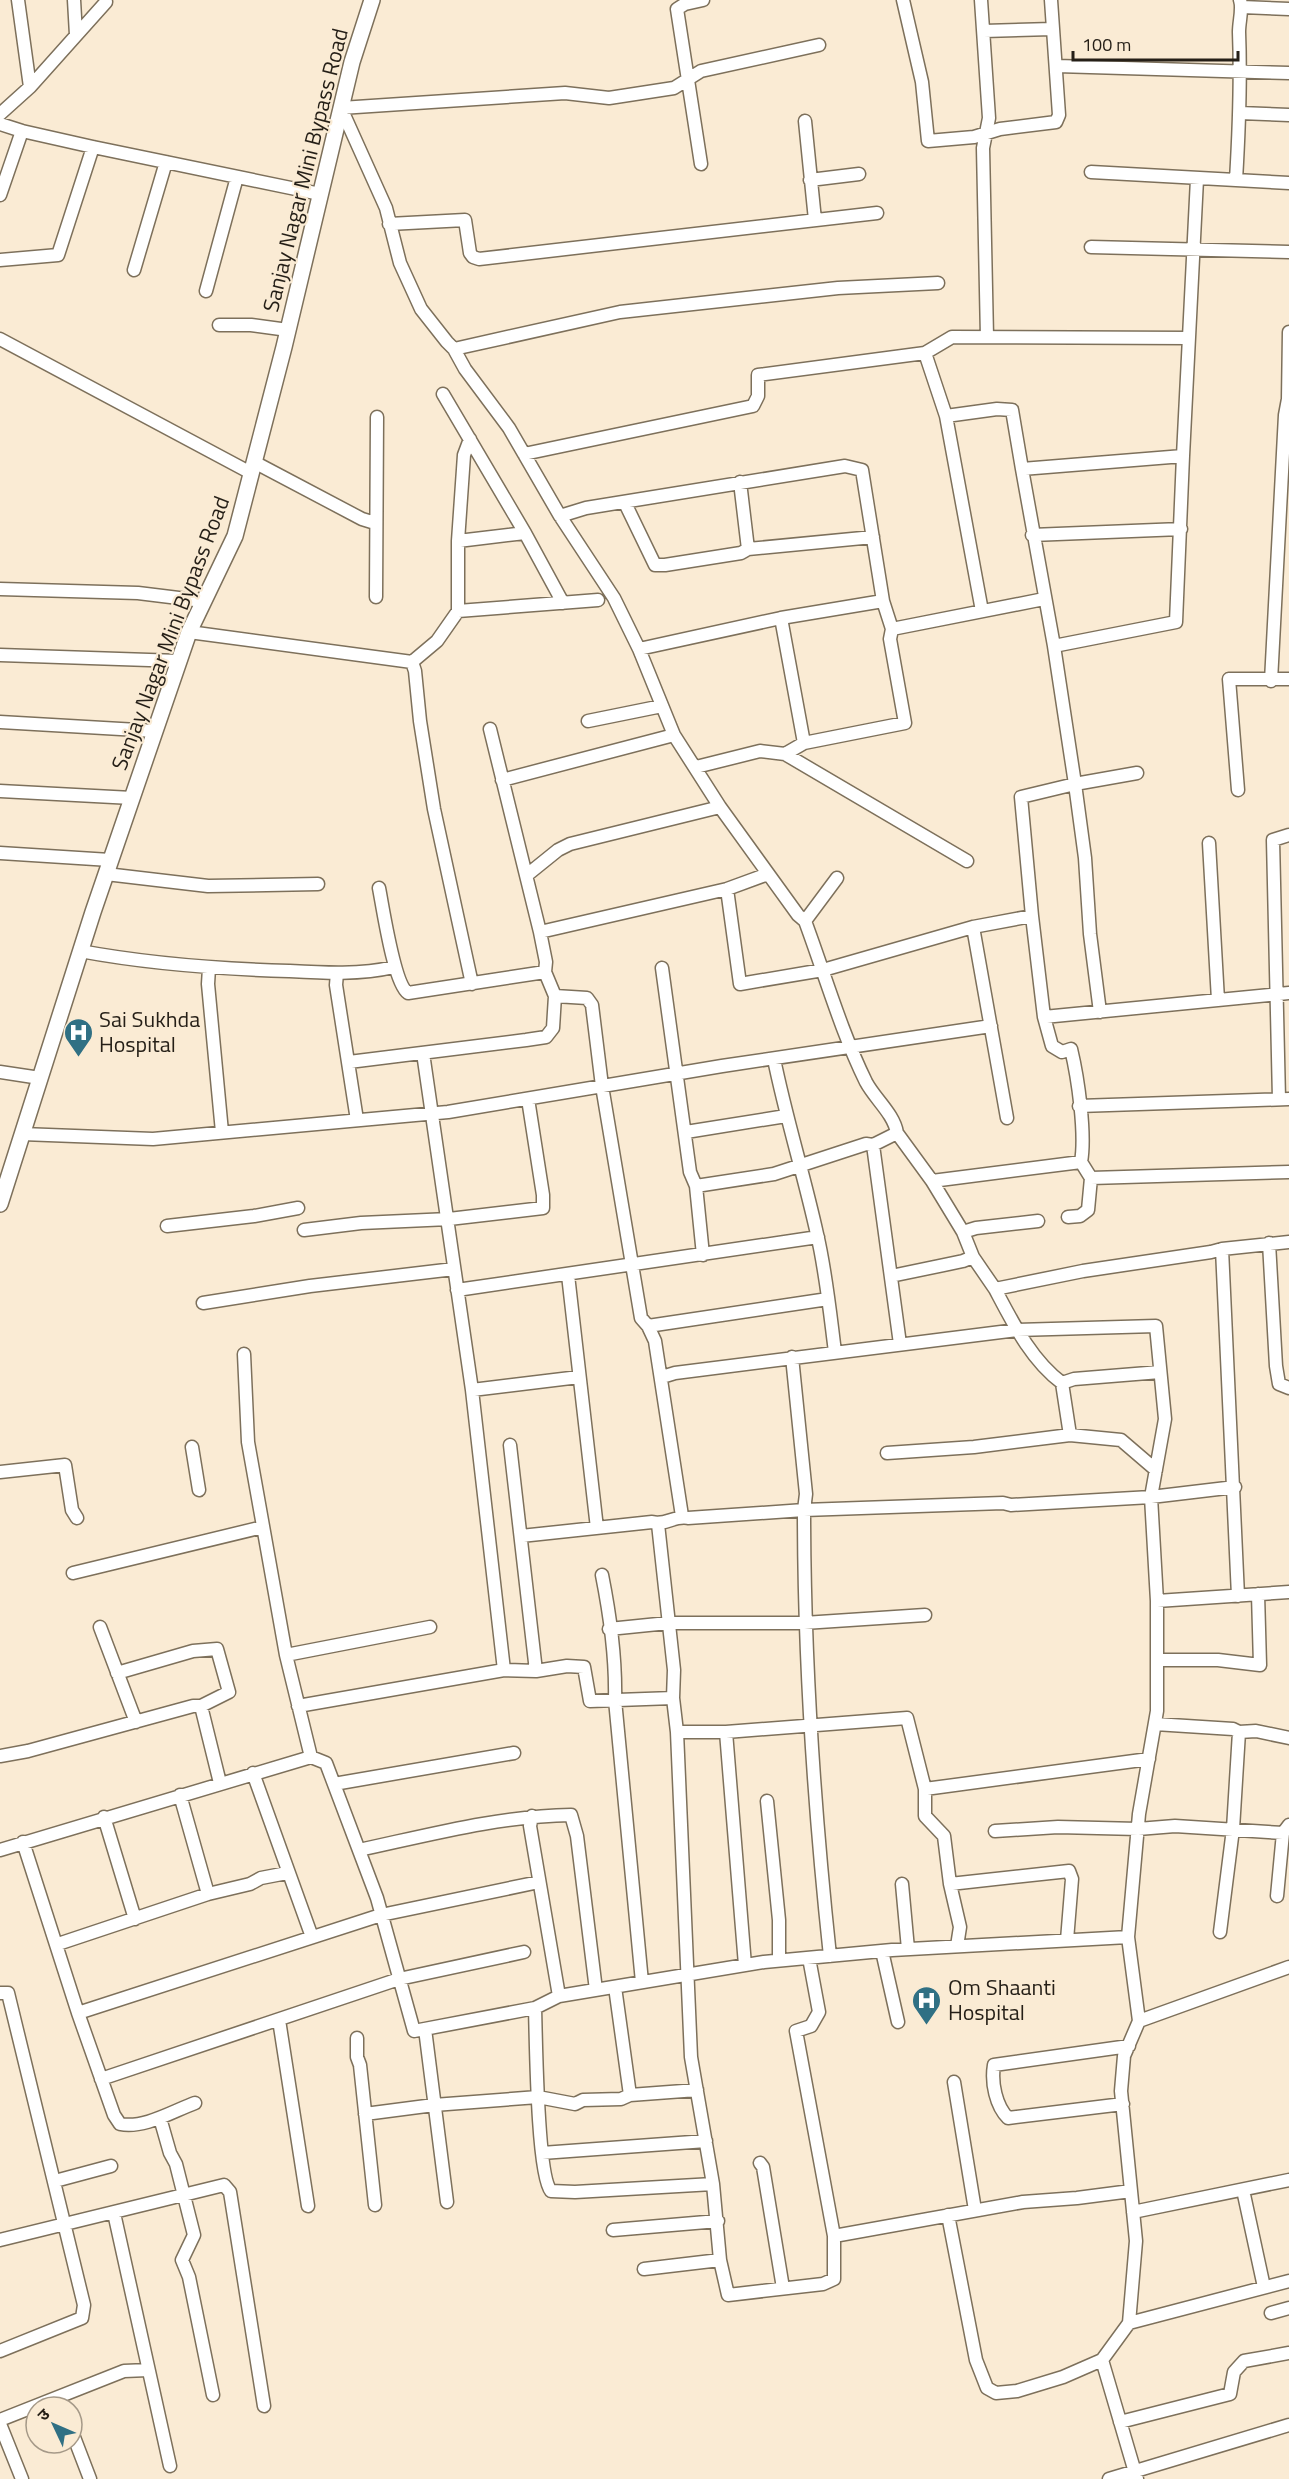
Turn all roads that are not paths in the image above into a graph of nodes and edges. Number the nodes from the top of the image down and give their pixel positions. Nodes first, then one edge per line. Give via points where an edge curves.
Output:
1 (18, 0) edge
2 (74, 0) edge
3 (372, 0) edge
4 (703, 0) edge
5 (903, 0) edge
6 (981, 0) edge
7 (1052, 0) edge
8 (106, 3) dead end
9 (1241, 3) edge
10 (1289, 9) edge
11 (1052, 29) junction
12 (984, 31) junction
13 (76, 34) junction
14 (819, 45) dead end
15 (1057, 66) junction
16 (1240, 70) junction
17 (1289, 73) edge
18 (688, 79) junction
19 (30, 87) junction
20 (341, 108) junction
21 (1240, 113) junction
22 (0, 114) edge
23 (1289, 115) edge
24 (805, 121) dead end
25 (0, 124) edge
26 (22, 132) junction
27 (985, 133) junction
28 (93, 147) junction
29 (166, 162) junction
30 (701, 164) dead end
31 (1091, 172) dead end
32 (859, 174) dead end
33 (237, 177) junction
34 (1197, 179) junction
35 (810, 180) junction
36 (1236, 180) junction
37 (1289, 183) edge
38 (320, 194) junction
39 (0, 195) edge
40 (877, 213) dead end
41 (814, 220) junction
42 (389, 224) junction
43 (1091, 247) dead end
44 (1193, 251) junction
45 (1289, 252) edge
46 (0, 260) edge
47 (134, 270) dead end
48 (938, 283) dead end
49 (206, 291) dead end
50 (219, 325) dead end
51 (288, 330) junction
52 (1289, 332) edge
53 (987, 337) junction
54 (1189, 338) junction
55 (0, 339) edge
56 (454, 348) junction
57 (925, 353) junction
58 (443, 394) dead end
59 (1288, 399) edge
60 (946, 416) junction
61 (377, 417) dead end
62 (470, 439) junction
63 (524, 454) junction
64 (1183, 456) junction
65 (253, 467) junction
66 (1022, 470) junction
67 (740, 482) junction
68 (625, 502) junction
69 (560, 516) junction
70 (375, 523) junction
71 (1180, 529) junction
72 (525, 533) junction
73 (1032, 536) junction
74 (873, 537) junction
75 (458, 541) junction
76 (748, 549) junction
77 (0, 589) edge
78 (376, 597) dead end
79 (1044, 599) junction
80 (598, 600) dead end
81 (203, 601) junction
82 (883, 601) junction
83 (563, 603) junction
84 (458, 611) junction
85 (982, 611) junction
86 (781, 618) junction
87 (892, 629) junction
88 (189, 632) junction
89 (1054, 646) junction
90 (639, 649) junction
91 (0, 655) edge
92 (179, 661) junction
93 (412, 662) junction
94 (1289, 679) edge
95 (1271, 681) junction
96 (662, 706) junction
97 (588, 721) dead end
98 (0, 722) edge
99 (490, 729) dead end
100 (155, 731) junction
101 (674, 735) junction
102 (804, 743) junction
103 (785, 754) junction
104 (696, 767) junction
105 (1137, 773) dead end
106 (502, 780) junction
107 (1075, 784) junction
108 (1238, 790) dead end
109 (0, 792) edge
110 (132, 798) junction
111 (720, 807) junction
112 (1289, 835) edge
113 (1209, 843) dead end
114 (0, 853) edge
115 (967, 861) dead end
116 (108, 867) junction
117 (768, 874) junction
118 (527, 875) junction
119 (837, 878) dead end
120 (318, 884) dead end
121 (379, 888) dead end
122 (727, 888) junction
123 (1032, 916) junction
124 (805, 921) junction
125 (973, 927) junction
126 (540, 932) junction
127 (80, 951) junction
128 (209, 968) junction
129 (394, 968) junction
130 (663, 968) dead end
131 (823, 970) junction
132 (545, 972) junction
133 (337, 973) junction
134 (472, 984) junction
135 (1283, 994) edge
136 (555, 996) junction
137 (1218, 1000) junction
138 (1100, 1012) junction
139 (1044, 1017) junction
140 (991, 1026) junction
141 (851, 1048) junction
142 (423, 1053) junction
143 (774, 1059) junction
144 (349, 1062) junction
145 (0, 1072) edge
146 (677, 1074) junction
147 (40, 1078) junction
148 (602, 1086) junction
149 (528, 1099) junction
150 (1284, 1099) edge
151 (1079, 1106) junction
152 (430, 1113) junction
153 (786, 1116) junction
154 (1007, 1118) dead end
155 (357, 1120) junction
156 (222, 1132) junction
157 (686, 1132) junction
158 (897, 1133) junction
159 (22, 1134) junction
160 (873, 1145) junction
161 (1081, 1162) junction
162 (801, 1164) junction
163 (1289, 1172) edge
164 (1091, 1178) junction
165 (932, 1181) junction
166 (696, 1186) junction
167 (0, 1204) edge
168 (298, 1208) dead end
169 (1068, 1217) dead end
170 (449, 1219) junction
171 (1038, 1221) dead end
172 (167, 1226) dead end
173 (304, 1230) dead end
174 (963, 1232) junction
175 (818, 1237) junction
176 (1289, 1242) edge
177 (1269, 1243) junction
178 (1222, 1248) junction
179 (703, 1255) junction
180 (973, 1257) junction
181 (634, 1265) junction
182 (454, 1269) junction
183 (568, 1275) junction
184 (891, 1276) junction
185 (995, 1288) junction
186 (457, 1290) junction
187 (828, 1299) junction
188 (203, 1303) dead end
189 (648, 1326) junction
190 (1017, 1330) junction
191 (900, 1344) junction
192 (835, 1352) junction
193 (244, 1354) dead end
194 (792, 1358) junction
195 (1160, 1372) junction
196 (579, 1377) junction
197 (662, 1377) junction
198 (1062, 1383) junction
199 (1289, 1388) edge
200 (472, 1390) junction
201 (1070, 1435) junction
202 (510, 1445) dead end
203 (192, 1447) dead end
204 (887, 1453) dead end
205 (1156, 1470) junction
206 (0, 1472) edge
207 (1235, 1487) junction
208 (199, 1490) dead end
209 (1151, 1497) junction
210 (804, 1510) junction
211 (682, 1516) junction
212 (77, 1518) dead end
213 (658, 1524) junction
214 (263, 1527) junction
215 (597, 1528) junction
216 (522, 1536) junction
217 (73, 1573) dead end
218 (602, 1575) dead end
219 (1289, 1592) edge
220 (1258, 1594) junction
221 (1238, 1596) junction
222 (1157, 1601) junction
223 (925, 1615) dead end
224 (668, 1623) junction
225 (804, 1623) junction
226 (100, 1627) dead end
227 (430, 1627) dead end
228 (609, 1629) junction
229 (286, 1655) junction
230 (1157, 1660) junction
231 (504, 1670) junction
232 (536, 1671) junction
233 (117, 1673) junction
234 (673, 1698) junction
235 (615, 1700) junction
236 (201, 1706) junction
237 (298, 1706) junction
238 (136, 1722) junction
239 (1155, 1724) junction
240 (809, 1726) junction
241 (677, 1732) junction
242 (726, 1732) junction
243 (1239, 1732) junction
244 (1289, 1738) edge
245 (514, 1753) dead end
246 (0, 1756) edge
247 (311, 1756) junction
248 (1149, 1759) junction
249 (253, 1773) junction
250 (220, 1783) junction
251 (334, 1784) junction
252 (925, 1789) junction
253 (180, 1795) junction
254 (767, 1801) dead end
255 (532, 1815) junction
256 (104, 1817) junction
257 (1138, 1829) junction
258 (1233, 1829) junction
259 (1286, 1829) edge
260 (995, 1831) dead end
261 (23, 1842) junction
262 (0, 1850) edge
263 (359, 1850) junction
264 (288, 1873) junction
265 (539, 1882) junction
266 (902, 1884) dead end
267 (950, 1884) junction
268 (208, 1894) junction
269 (1277, 1896) dead end
270 (381, 1915) junction
271 (135, 1919) junction
272 (1220, 1932) dead end
273 (312, 1937) junction
274 (1128, 1937) junction
275 (1067, 1940) junction
276 (58, 1944) junction
277 (957, 1946) junction
278 (908, 1949) junction
279 (882, 1951) junction
280 (524, 1952) dead end
281 (830, 1956) junction
282 (809, 1958) junction
283 (779, 1960) junction
284 (745, 1965) junction
285 (1289, 1967) edge
286 (687, 1975) junction
287 (399, 1979) junction
288 (642, 1982) junction
289 (615, 1987) junction
290 (596, 1990) junction
291 (0, 1993) edge
292 (559, 1996) junction
293 (535, 2008) junction
294 (78, 2013) junction
295 (279, 2020) junction
296 (1139, 2020) junction
297 (898, 2022) dead end
298 (425, 2029) junction
299 (357, 2038) dead end
300 (1129, 2046) junction
301 (101, 2079) junction
302 (954, 2082) dead end
303 (697, 2090) junction
304 (630, 2095) junction
305 (538, 2097) junction
306 (195, 2103) dead end
307 (1123, 2104) junction
308 (434, 2105) junction
309 (365, 2114) junction
310 (160, 2118) junction
311 (706, 2141) junction
312 (542, 2153) junction
313 (760, 2163) dead end
314 (111, 2166) dead end
315 (1289, 2180) edge
316 (55, 2181) junction
317 (713, 2184) junction
318 (1131, 2190) junction
319 (1243, 2190) junction
320 (182, 2196) junction
321 (447, 2202) dead end
322 (375, 2205) dead end
323 (309, 2206) dead end
324 (975, 2210) junction
325 (1133, 2212) junction
326 (114, 2213) junction
327 (948, 2215) junction
328 (718, 2221) junction
329 (66, 2223) junction
330 (612, 2230) dead end
331 (834, 2236) junction
332 (0, 2240) edge
333 (720, 2260) junction
334 (644, 2269) dead end
335 (1289, 2281) edge
336 (1264, 2287) junction
337 (783, 2288) junction
338 (1289, 2308) edge
339 (1271, 2313) dead end
340 (1128, 2323) junction
341 (0, 2351) edge
342 (1289, 2353) edge
343 (1102, 2361) junction
344 (148, 2370) junction
345 (77, 2395) edge
346 (213, 2395) dead end
347 (264, 2406) dead end
348 (24, 2415) edge
349 (0, 2422) edge
350 (1120, 2422) junction
351 (1289, 2425) edge
352 (81, 2455) edge
353 (170, 2466) dead end
354 (1136, 2475) edge
355 (22, 2479) edge
356 (90, 2479) edge
357 (1109, 2479) edge

1 - 19 street
2 - 13 street
3 - 20 street, Sanjay Nagar Mini Bypass Road
4 - 18 street via 677,9
5 - 27 street via 922,82 928,141
6 - 12 street
7 - 11 street
8 - 13 street
9 - 10 street
9 - 16 street
11 - 12 street
11 - 15 street
12 - 27 street via 990,117
13 - 19 street
14 - 18 street via 701,70
15 - 16 street
15 - 27 street via 1056,122
16 - 17 street
16 - 21 street
18 - 20 street via 674,88 609,98 565,93
18 - 30 street
19 - 22 street
20 - 38 street, Sanjay Nagar Mini Bypass Road
20 - 42 street via 386,208
21 - 23 street
21 - 36 street
24 - 35 street
25 - 26 street
26 - 28 street
26 - 39 street
27 - 53 street
28 - 29 street
28 - 46 street via 58,255
29 - 33 street
29 - 47 street
31 - 34 street
32 - 35 street
33 - 38 street
33 - 49 street
34 - 36 street
34 - 44 street
35 - 41 street
36 - 37 street
38 - 51 street, Sanjay Nagar Mini Bypass Road
40 - 41 street
41 - 42 street via 479,258 472,257 470,252 465,220
42 - 56 street via 400,262 421,309
43 - 44 street
44 - 45 street
44 - 54 street
48 - 56 street via 838,288 620,312
50 - 51 street
51 - 65 street, Sanjay Nagar Mini Bypass Road
52 - 59 street
53 - 54 street
53 - 57 street via 952,337
54 - 64 street
55 - 65 street
56 - 63 street
57 - 60 street
57 - 63 street via 758,375 758,396 753,406
58 - 62 street
59 - 95 street
60 - 66 street via 1012,410
60 - 85 street
61 - 70 street
62 - 72 street
62 - 75 street via 464,455
63 - 69 street
64 - 66 street
64 - 71 street
65 - 70 street
65 - 81 street, Sanjay Nagar Mini Bypass Road via 235,536
66 - 73 street
67 - 68 street
67 - 74 street via 845,466 862,470
67 - 76 street
68 - 69 street
68 - 76 street via 654,565
69 - 90 street via 614,598
70 - 78 street
71 - 73 street
71 - 89 street via 1176,622
72 - 75 street
72 - 83 street
73 - 79 street
74 - 76 street
74 - 82 street
75 - 84 street
77 - 81 street via 138,593
79 - 85 street
79 - 89 street
80 - 83 street
81 - 88 street, Sanjay Nagar Mini Bypass Road
82 - 86 street
82 - 87 street
83 - 84 street
84 - 93 street via 437,641
85 - 87 street
86 - 90 street
86 - 102 street
87 - 102 street via 890,639 905,723
88 - 92 street, Sanjay Nagar Mini Bypass Road
88 - 93 street
89 - 107 street
90 - 96 street
91 - 92 street
92 - 100 street, Sanjay Nagar Mini Bypass Road
93 - 134 street via 434,809
94 - 95 street
95 - 108 street via 1229,679
96 - 97 street
96 - 101 street
98 - 100 street
99 - 106 street
100 - 110 street, Sanjay Nagar Mini Bypass Road
101 - 104 street
101 - 106 street
102 - 103 street
103 - 104 street via 760,751
103 - 115 street
104 - 111 street
105 - 107 street
106 - 118 street
107 - 123 street via 1021,796
107 - 138 street
109 - 110 street
110 - 116 street, Sanjay Nagar Mini Bypass Road
111 - 117 street
111 - 118 street via 570,844
112 - 135 street via 1273,840
113 - 137 street
114 - 116 street
116 - 120 street via 208,885
116 - 127 street, Sanjay Nagar Mini Bypass Road
117 - 122 street
117 - 124 street
118 - 126 street
119 - 124 street
121 - 129 street
122 - 126 street
122 - 131 street via 740,984
123 - 125 street
123 - 139 street
124 - 131 street
125 - 131 street
125 - 140 street
126 - 132 street
127 - 128 street
127 - 147 street, Sanjay Nagar Mini Bypass Road
128 - 133 street
128 - 156 street
129 - 133 street
129 - 134 street via 402,990 408,993
130 - 146 street
131 - 141 street
132 - 134 street
132 - 136 street
133 - 144 street
135 - 137 street
135 - 150 street
136 - 142 street via 553,1028 546,1037
136 - 148 street via 587,998 592,1005
137 - 138 street
138 - 139 street
139 - 151 street via 1052,1046 1062,1052 1071,1050
140 - 141 street
140 - 154 street
141 - 143 street
141 - 158 street via 867,1084 896,1125
142 - 144 street
142 - 152 street
143 - 146 street
143 - 153 street
144 - 155 street
145 - 147 street
146 - 148 street
146 - 157 street
147 - 159 street, Sanjay Nagar Mini Bypass Road
148 - 149 street
148 - 181 street
149 - 152 street
149 - 170 street via 543,1208
150 - 151 street
151 - 161 street
152 - 155 street
152 - 170 street
153 - 157 street
153 - 162 street
155 - 156 street
156 - 159 street via 153,1138
157 - 166 street via 690,1172
158 - 160 street
158 - 165 street
159 - 167 street, Sanjay Nagar Mini Bypass Road
160 - 162 street
160 - 184 street
161 - 164 street
161 - 165 street
162 - 166 street via 774,1174
162 - 175 street
163 - 164 street
164 - 169 street via 1088,1209 1080,1216
165 - 174 street
166 - 179 street
168 - 172 street
170 - 173 street
170 - 182 street
171 - 174 street
174 - 180 street
175 - 179 street
175 - 187 street
176 - 177 street
177 - 178 street
177 - 199 street via 1276,1366 1279,1384
178 - 185 street
178 - 207 street
179 - 181 street
180 - 184 street
180 - 185 street
181 - 183 street
181 - 189 street via 641,1318
182 - 186 street
182 - 188 street
183 - 186 street
183 - 196 street
184 - 191 street
185 - 190 street
186 - 200 street
187 - 189 street
187 - 192 street
189 - 197 street
190 - 191 street
190 - 195 street via 1155,1326
190 - 198 street via 1046,1371
191 - 192 street
192 - 194 street
193 - 214 street via 248,1442
194 - 197 street
194 - 210 street via 806,1494
195 - 198 street
195 - 205 street via 1165,1419
196 - 200 street
196 - 215 street
197 - 211 street
198 - 201 street
200 - 231 street
201 - 204 street via 974,1448
201 - 205 street via 1121,1440
202 - 216 street
203 - 208 street
205 - 209 street
206 - 212 street via 65,1465 72,1510
207 - 209 street
207 - 221 street
209 - 210 street
209 - 222 street
210 - 211 street
210 - 225 street
211 - 213 street
213 - 215 street
213 - 224 street
214 - 217 street
214 - 229 street
215 - 216 street
216 - 232 street
218 - 228 street
219 - 220 street
220 - 221 street
220 - 230 street via 1260,1665
221 - 222 street
222 - 230 street
223 - 225 street
224 - 225 street
224 - 228 street
224 - 234 street
225 - 240 street
226 - 233 street
227 - 229 street
228 - 235 street
229 - 237 street
230 - 239 street
231 - 232 street
231 - 237 street
232 - 235 street via 584,1667 590,1701
233 - 236 street via 193,1650 217,1649 229,1692
233 - 238 street
234 - 235 street
234 - 241 street
235 - 288 street
236 - 238 street
236 - 250 street
237 - 247 street
238 - 246 street
239 - 243 street
239 - 248 street
240 - 242 street
240 - 252 street via 908,1718
240 - 281 street
241 - 242 street
241 - 286 street
242 - 284 street
243 - 244 street via 1256,1731
243 - 258 street
245 - 251 street
247 - 249 street
247 - 251 street via 326,1763
248 - 252 street
248 - 257 street
249 - 250 street
249 - 264 street
250 - 253 street
251 - 263 street
252 - 267 street via 925,1816 944,1836
253 - 256 street
253 - 268 street
254 - 283 street via 779,1920
255 - 263 street
255 - 265 street via 530,1827
255 - 290 street via 571,1815
256 - 261 street
256 - 271 street
257 - 258 street
257 - 260 street via 1058,1827
257 - 274 street
258 - 259 street
258 - 272 street
259 - 269 street
261 - 262 street
261 - 276 street
263 - 270 street
264 - 268 street
264 - 273 street
265 - 270 street
265 - 292 street
266 - 278 street
267 - 275 street via 1069,1871 1072,1879
267 - 277 street via 960,1927
268 - 271 street
270 - 273 street
270 - 287 street
271 - 276 street
273 - 294 street
274 - 275 street
274 - 296 street
275 - 277 street
276 - 294 street
277 - 278 street
278 - 279 street
279 - 281 street
279 - 297 street
280 - 287 street
281 - 282 street
282 - 283 street
282 - 331 street via 819,2012 811,2026 796,2031
283 - 284 street
284 - 286 street
285 - 296 street
286 - 288 street
286 - 303 street
287 - 295 street
287 - 298 street via 414,2031
288 - 289 street
289 - 290 street
289 - 304 street
290 - 292 street
291 - 316 street via 8,1993
292 - 293 street
293 - 298 street
293 - 305 street
294 - 301 street
295 - 301 street
295 - 323 street
296 - 300 street
298 - 308 street
299 - 309 street
300 - 307 street via 1124,2056
300 - 307 street via 994,2065 993,2073 999,2109 1008,2118
301 - 310 street via 120,2124
302 - 324 street
303 - 304 street
303 - 311 street
304 - 305 street via 575,2104
305 - 308 street
305 - 312 street
306 - 310 street
307 - 318 street
308 - 309 street
308 - 321 street
309 - 322 street
310 - 320 street
311 - 312 street
311 - 317 street
312 - 317 street via 545,2182 551,2191
313 - 337 street
314 - 316 street
315 - 319 street
316 - 329 street
317 - 328 street
318 - 324 street
318 - 325 street
319 - 325 street
319 - 336 street
320 - 326 street
320 - 346 street via 194,2235 183,2260
320 - 347 street via 224,2185 230,2192
324 - 327 street
325 - 340 street via 1136,2241
326 - 329 street
326 - 344 street
327 - 331 street
327 - 343 street via 976,2360 987,2388 996,2393 1017,2391
328 - 330 street
328 - 333 street
329 - 332 street
329 - 341 street via 84,2305 82,2318
331 - 337 street via 836,2272 832,2282
333 - 334 street
333 - 337 street via 728,2295
335 - 336 street
336 - 340 street
338 - 339 street
340 - 343 street
342 - 350 street via 1244,2361 1234,2372 1230,2394
343 - 350 street
344 - 345 street via 124,2371
344 - 353 street
348 - 349 street
349 - 355 street
350 - 354 street
351 - 354 street
352 - 356 street
354 - 357 street

